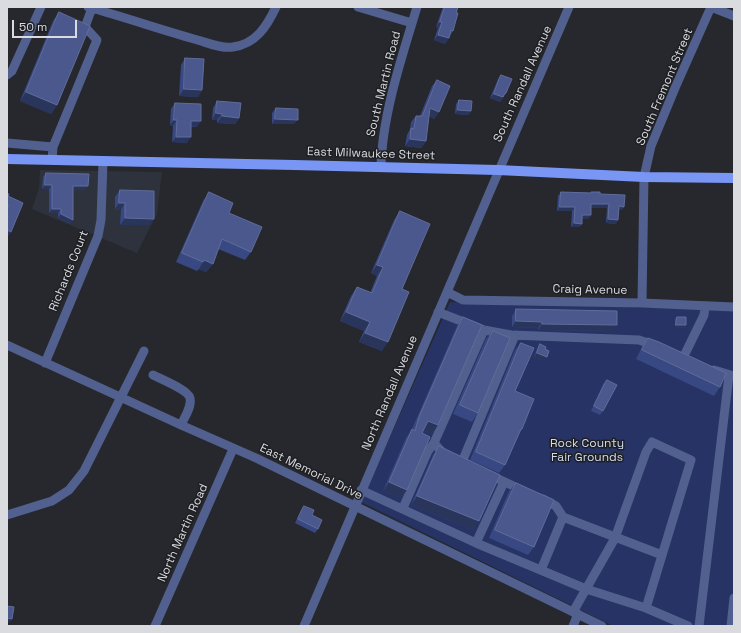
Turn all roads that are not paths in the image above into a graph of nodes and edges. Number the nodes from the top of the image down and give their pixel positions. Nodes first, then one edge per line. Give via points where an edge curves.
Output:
1 (40, 7) edge
2 (276, 7) edge
3 (358, 7) edge
4 (417, 7) edge
5 (569, 7) edge
6 (711, 7) edge
7 (90, 8) edge
8 (734, 16) edge
9 (412, 23) junction
10 (10, 66) edge
11 (7, 75) edge
12 (7, 143) edge
13 (53, 147) junction
14 (7, 159) edge
15 (52, 160) junction
16 (103, 161) junction
17 (380, 167) junction
18 (498, 170) junction
19 (644, 176) junction
20 (734, 178) edge
21 (447, 292) junction
22 (642, 303) junction
23 (705, 306) junction
24 (734, 307) edge
25 (438, 312) junction
26 (484, 330) junction
27 (515, 335) junction
28 (7, 346) edge
29 (144, 351) dead end
30 (45, 363) junction
31 (704, 367) edge
32 (152, 375) dead end
33 (731, 375) edge
34 (120, 398) junction
35 (181, 426) junction
36 (434, 443) junction
37 (233, 449) junction
38 (469, 465) junction
39 (504, 482) junction
40 (362, 490) junction
41 (354, 506) junction
42 (402, 508) junction
43 (7, 515) edge
44 (563, 517) junction
45 (615, 538) junction
46 (476, 543) junction
47 (662, 555) junction
48 (541, 570) junction
49 (586, 589) junction
50 (734, 598) edge
51 (646, 608) junction
52 (576, 613) junction
53 (307, 625) edge
54 (155, 626) edge
55 (573, 626) edge
56 (602, 626) edge
57 (688, 626) edge
58 (699, 626) edge
59 (731, 626) edge

1 - 10 street
2 - 7 street via 259,36 233,47 184,36
3 - 9 street
4 - 9 street, South Martin Road
5 - 18 street, South Randall Avenue
6 - 8 street
6 - 19 street, South Fremont Street via 654,139
7 - 13 street via 85,28 97,40
9 - 17 street, South Martin Road via 390,104 381,146
10 - 11 street
12 - 13 street
13 - 15 street
14 - 15 main road, East Milwaukee Street
15 - 16 main road, East Milwaukee Street
16 - 17 main road, East Milwaukee Street
16 - 30 street, Richards Court via 98,236
17 - 18 main road, East Milwaukee Street
18 - 19 main road, East Milwaukee Street
18 - 21 street, North Randall Avenue
19 - 20 main road, East Milwaukee Street
19 - 22 street, South Fremont Street
21 - 22 street, Craig Avenue via 463,300
21 - 25 street, North Randall Avenue
22 - 23 street, Craig Avenue
23 - 24 street, Craig Avenue
23 - 27 street via 687,360 639,340
25 - 26 street
25 - 40 street, North Randall Avenue
26 - 27 street
26 - 36 street
27 - 38 street
28 - 30 street, East Memorial Drive
29 - 34 street
30 - 34 street, East Memorial Drive
31 - 33 street
32 - 35 street via 187,393 190,399 189,406
33 - 58 street
34 - 35 street, East Memorial Drive
34 - 43 street via 84,472 69,490 52,501
35 - 37 street, East Memorial Drive
36 - 38 street via 444,454
36 - 42 street
37 - 41 street, East Memorial Drive
37 - 54 street, North Martin Road
38 - 39 street
39 - 44 street via 556,506
39 - 46 street
40 - 41 street, North Randall Avenue
40 - 42 street
41 - 52 street, East Memorial Drive
41 - 53 street, North Randall Avenue
42 - 46 street
44 - 45 street
44 - 48 street
45 - 47 street
45 - 47 street via 646,452 652,442 691,460
45 - 49 street
46 - 48 street
47 - 51 street
48 - 49 street
49 - 51 street
49 - 52 street
50 - 59 street
51 - 57 street
52 - 55 street
52 - 56 street, East Memorial Drive

